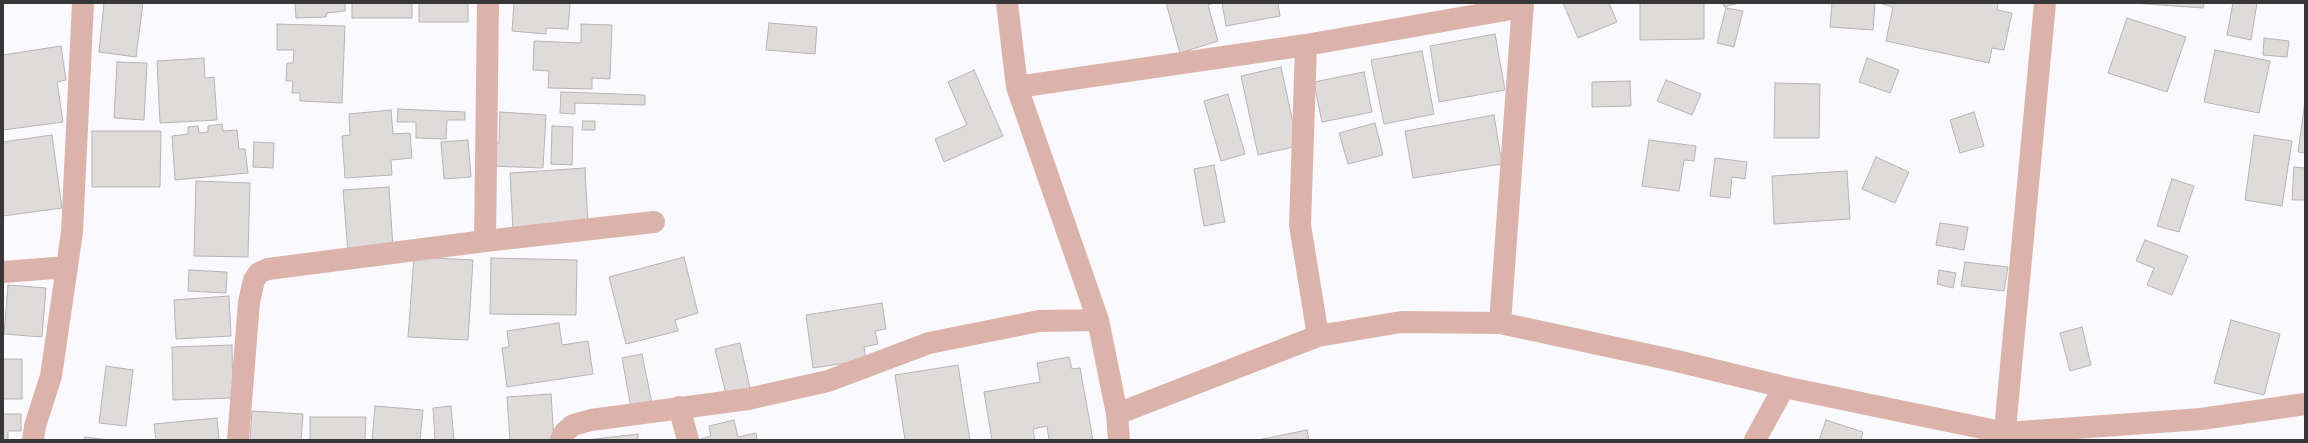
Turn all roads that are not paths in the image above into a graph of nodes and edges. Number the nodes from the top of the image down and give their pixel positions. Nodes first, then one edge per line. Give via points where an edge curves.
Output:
1 (83, 3) edge
2 (488, 3) edge
3 (1007, 3) edge
4 (2045, 3) edge
5 (1523, 5) edge
6 (1306, 45) junction
7 (1017, 87) junction
8 (654, 222) dead end
9 (485, 241) junction
10 (67, 267) junction
11 (3, 272) edge
12 (1098, 320) junction
13 (1500, 323) junction
14 (1318, 336) junction
15 (1784, 387) junction
16 (2305, 404) edge
17 (679, 407) junction
18 (1117, 414) junction
19 (2005, 437) edge
20 (33, 440) edge
21 (238, 440) edge
22 (561, 440) edge
23 (688, 440) edge
24 (1119, 440) edge
25 (1755, 440) edge

1 - 10 street via 72,232
2 - 9 street
3 - 7 street
4 - 19 street
5 - 6 street
5 - 13 street
6 - 7 street
6 - 14 street via 1300,225
7 - 12 street
8 - 9 street
9 - 21 street via 268,269 259,273 254,280 249,302
10 - 11 street
10 - 20 street via 51,376 34,426
12 - 17 street via 1039,322 929,343 828,381 748,399
12 - 18 street
13 - 14 street via 1401,322
13 - 15 street
14 - 18 street
15 - 19 street
15 - 25 street
16 - 19 street via 2201,419
17 - 22 street via 591,420 574,425 565,432
17 - 23 street
18 - 24 street

